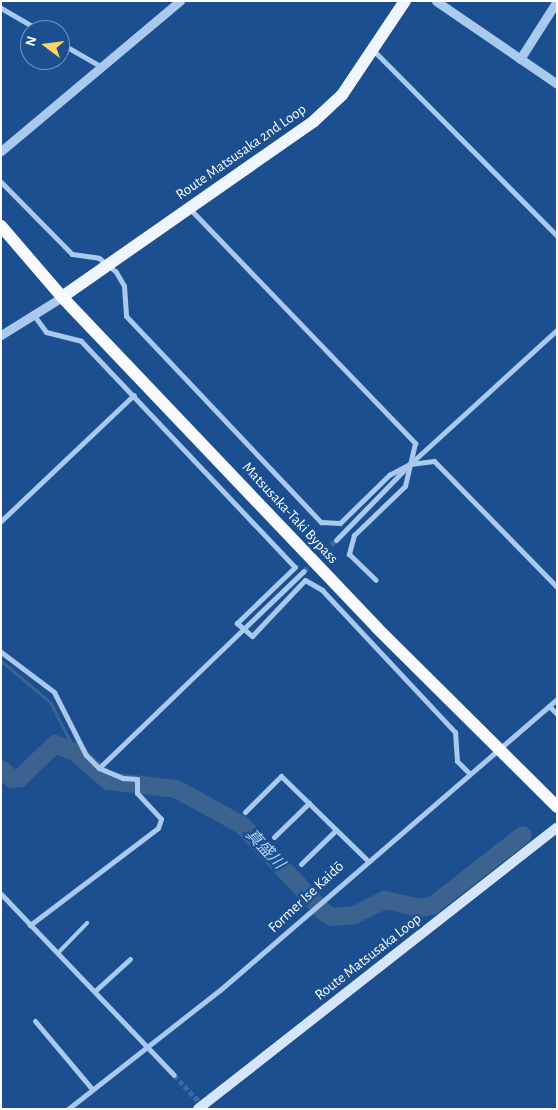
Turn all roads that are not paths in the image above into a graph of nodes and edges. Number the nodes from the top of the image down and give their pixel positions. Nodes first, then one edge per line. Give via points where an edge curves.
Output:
1 (180, 1) edge
2 (405, 1) edge
3 (436, 1) edge
4 (557, 1) edge
5 (1, 8) edge
6 (22, 20) edge
7 (70, 49) edge
8 (375, 52) junction
9 (520, 59) junction
10 (100, 66) junction
11 (557, 84) edge
12 (1, 151) edge
13 (1, 182) edge
14 (190, 209) junction
15 (3, 230) edge
16 (557, 236) edge
17 (108, 264) junction
18 (62, 297) junction
19 (32, 314) junction
20 (557, 330) edge
21 (1, 335) edge
22 (134, 395) junction
23 (410, 464) junction
24 (1, 521) edge
25 (336, 540) tunnel mouth
26 (304, 571) tunnel mouth
27 (376, 580) dead end
28 (557, 588) edge
29 (243, 630) junction
30 (1, 652) edge
31 (557, 699) edge
32 (549, 706) junction
33 (557, 714) edge
34 (500, 748) junction
35 (99, 768) junction
36 (470, 774) junction
37 (309, 803) junction
38 (557, 807) edge
39 (245, 812) dead end
40 (557, 828) edge
41 (336, 830) junction
42 (274, 837) dead end
43 (366, 859) junction
44 (301, 864) dead end
45 (1, 894) edge
46 (87, 923) dead end
47 (30, 925) junction
48 (58, 953) junction
49 (130, 959) dead end
50 (96, 990) junction
51 (35, 1021) dead end
52 (149, 1044) junction
53 (174, 1075) tunnel mouth
54 (92, 1090) junction
55 (68, 1109) edge
56 (198, 1109) edge

1 - 10 street
2 - 8 main road, Route Matsusaka 2nd Loop
3 - 9 street
4 - 9 street
5 - 6 street
7 - 10 street
8 - 14 main road, Route Matsusaka 2nd Loop via 342,95 314,120
8 - 16 street
9 - 11 street
10 - 12 street
13 - 17 street via 72,254
14 - 17 main road, Route Matsusaka 2nd Loop
14 - 23 street via 415,443
15 - 18 highway, Matsusaka-Taki Bypass
17 - 18 main road, Route Matsusaka 2nd Loop
17 - 23 street via 124,286 126,316 321,522 340,522 389,475
18 - 19 street
18 - 34 highway, Matsusaka-Taki Bypass via 377,628
19 - 21 street
19 - 22 street via 46,332 81,341
20 - 23 street
22 - 24 street
22 - 29 street via 295,567 237,623
23 - 25 street
23 - 27 street via 405,486 354,536 349,554
23 - 28 street via 434,461
26 - 29 street
29 - 35 street
29 - 36 street via 252,636 305,580 322,590 455,732 457,761
30 - 35 street via 54,692 86,755
31 - 32 street, Former Ise Kaidō
32 - 33 street
32 - 34 street, Former Ise Kaidō
34 - 36 street, Former Ise Kaidō
34 - 38 highway, Matsusaka-Taki Bypass
35 - 47 street via 123,778 137,779 137,793 161,819 158,828
36 - 43 street, Former Ise Kaidō
37 - 39 street via 281,776
37 - 41 street
37 - 42 street
40 - 56 main road, Route Matsusaka Loop
41 - 43 street
41 - 44 street
43 - 52 street, Former Ise Kaidō via 220,990
45 - 47 street
46 - 48 lane
47 - 48 street
48 - 50 street
49 - 50 street
50 - 52 street
51 - 54 street
52 - 53 street
52 - 54 street, Former Ise Kaidō
54 - 55 street, Former Ise Kaidō

